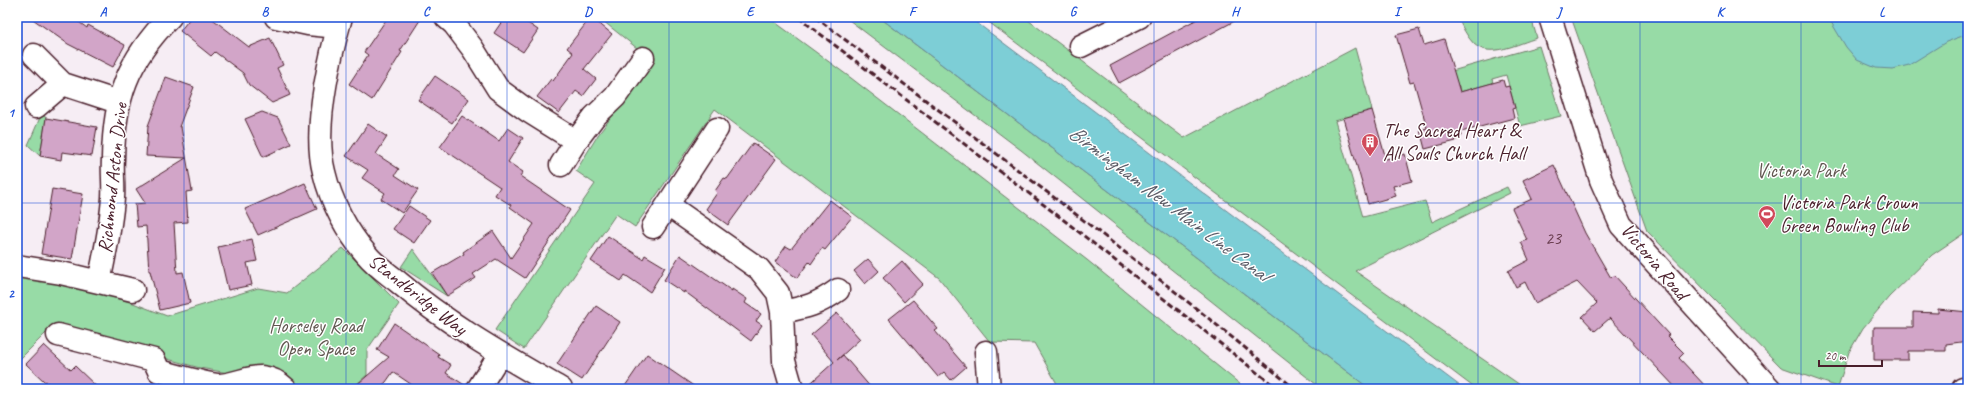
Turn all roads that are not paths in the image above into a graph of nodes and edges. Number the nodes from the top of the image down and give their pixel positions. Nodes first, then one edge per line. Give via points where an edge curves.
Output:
1 (170, 17) edge
2 (276, 17) edge
3 (446, 17) edge
4 (1139, 17) edge
5 (1550, 17) edge
6 (340, 22) edge
7 (1081, 46) dead end
8 (34, 55) dead end
9 (643, 58) dead end
10 (63, 84) junction
11 (118, 102) junction
12 (36, 107) dead end
13 (717, 129) dead end
14 (576, 141) junction
15 (561, 165) dead end
16 (668, 204) junction
17 (652, 227) dead end
18 (17, 266) edge
19 (99, 282) junction
20 (133, 290) dead end
21 (838, 290) dead end
22 (782, 312) junction
23 (58, 335) dead end
24 (986, 352) dead end
25 (500, 354) junction
26 (188, 383) edge
27 (1968, 388) edge
28 (286, 389) edge
29 (478, 389) edge
30 (561, 389) edge
31 (792, 389) edge
32 (987, 389) edge
33 (1770, 389) edge
34 (1963, 389) edge

1 - 11 street, Richmond Aston Drive via 145,47 125,80
2 - 6 street via 308,24
3 - 14 street via 473,49 498,89
4 - 7 street
5 - 33 street, Victoria Road via 1601,180 1621,225
6 - 25 street, Standbridge Way via 321,119 320,145 324,172 334,203 367,256 435,312
8 - 10 street
9 - 14 street via 615,97 594,117
10 - 11 street
10 - 12 street
11 - 19 street, Richmond Aston Drive via 114,131 113,204
13 - 16 street
14 - 15 street
16 - 17 street
16 - 22 street via 759,269 778,293
18 - 19 street, Richmond Aston Drive
19 - 20 street, Richmond Aston Drive
21 - 22 street via 822,302
22 - 31 street via 784,361
23 - 26 street via 154,360 159,371
24 - 32 street
25 - 29 street
25 - 30 street, Standbridge Way
26 - 28 street via 219,385 249,377 266,377
27 - 34 street

